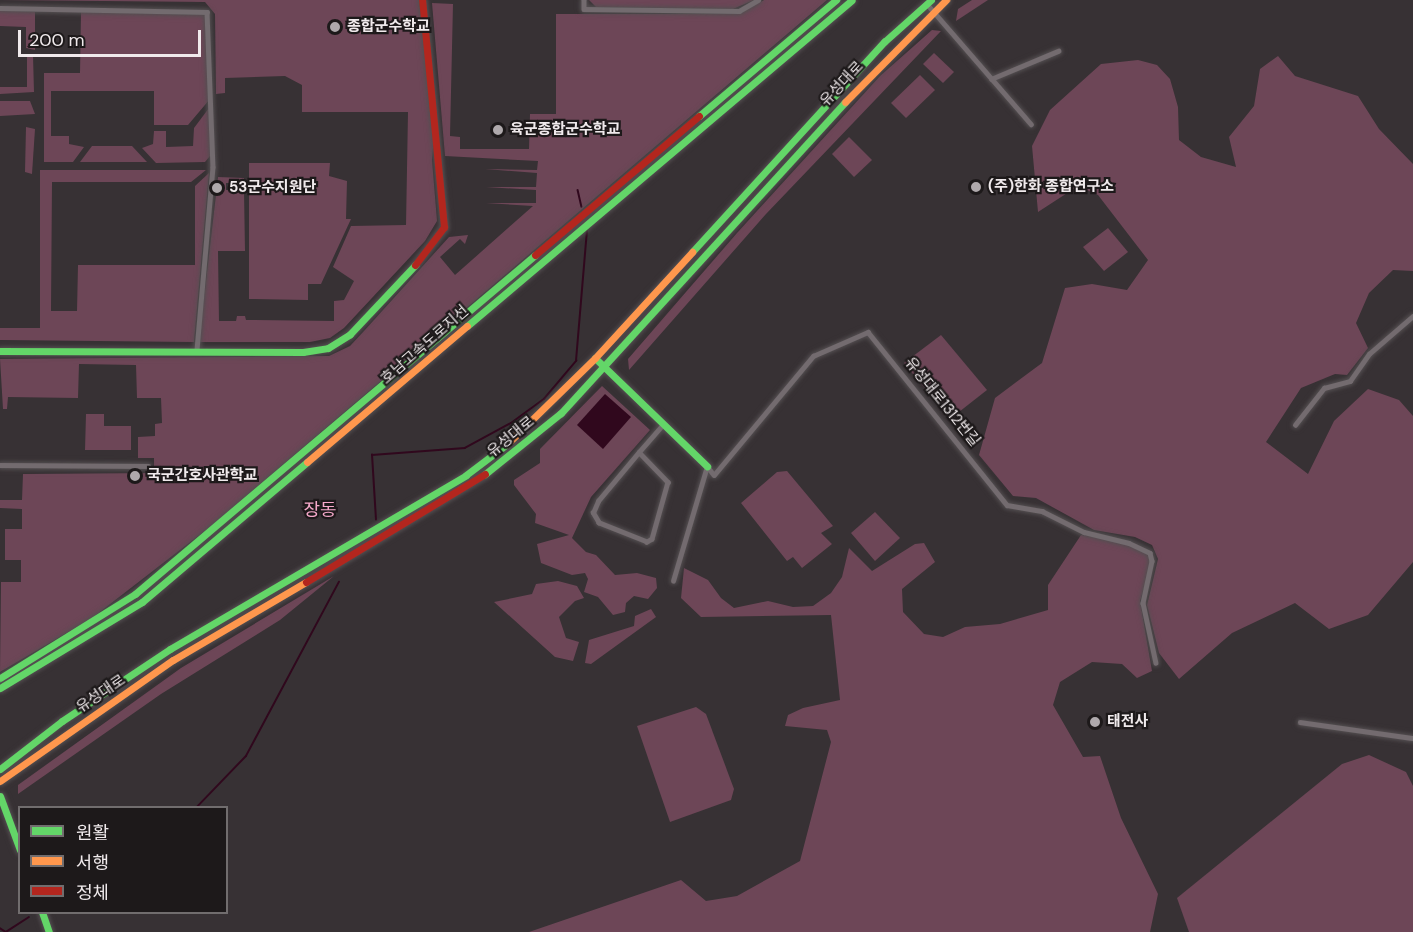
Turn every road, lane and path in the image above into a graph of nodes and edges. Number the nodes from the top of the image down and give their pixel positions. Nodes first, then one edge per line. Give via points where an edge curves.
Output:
1 (422, 0) edge
2 (584, 0) edge
3 (758, 0) edge
4 (836, 0) edge
5 (852, 0) edge
6 (946, 0) edge
7 (929, 2) edge
8 (0, 8) edge
9 (932, 11) junction
10 (1058, 51) dead end
11 (991, 79) junction
12 (1031, 124) dead end
13 (1413, 316) edge
14 (0, 351) edge
15 (196, 351) junction
16 (595, 358) junction
17 (604, 366) junction
18 (663, 424) junction
19 (1295, 425) dead end
20 (639, 452) junction
21 (0, 465) edge
22 (148, 466) dead end
23 (706, 466) junction
24 (673, 581) dead end
25 (1156, 663) dead end
26 (0, 678) edge
27 (0, 688) edge
28 (1300, 722) dead end
29 (1413, 738) edge
30 (0, 769) edge
31 (0, 781) edge
32 (0, 796) edge
33 (18, 845) edge
34 (43, 914) edge
35 (49, 932) edge

1 - 15 main road via 444,221 436,241 336,345 303,352
2 - 3 street via 584,9 727,10 739,10
4 - 26 main road, 호남고속도로지선 via 144,587 55,647
5 - 27 main road, 호남고속도로지선 via 142,602
6 - 9 main road, 유성대로
7 - 9 street
7 - 16 main road, 유성대로 via 884,42
8 - 15 street via 207,12 213,167
9 - 11 street
9 - 17 main road, 유성대로
10 - 11 street
11 - 12 street via 1005,90
13 - 19 street via 1368,354 1350,381 1324,388
14 - 15 main road
16 - 17 main road
16 - 30 main road, 유성대로 via 509,443 466,475 170,649 62,721
17 - 18 main road
17 - 31 main road, 유성대로 via 557,417 470,485 173,660
18 - 20 street
18 - 23 main road
20 - 20 street via 598,501 593,513 599,523 647,542 652,539 668,482
21 - 22 street
23 - 24 street
23 - 25 street, 유성대로1312번길 via 714,475 813,356 868,332 1007,505 1042,511 1084,532 1150,553 1152,561 1143,603
28 - 29 street
32 - 33 main road
34 - 35 main road

